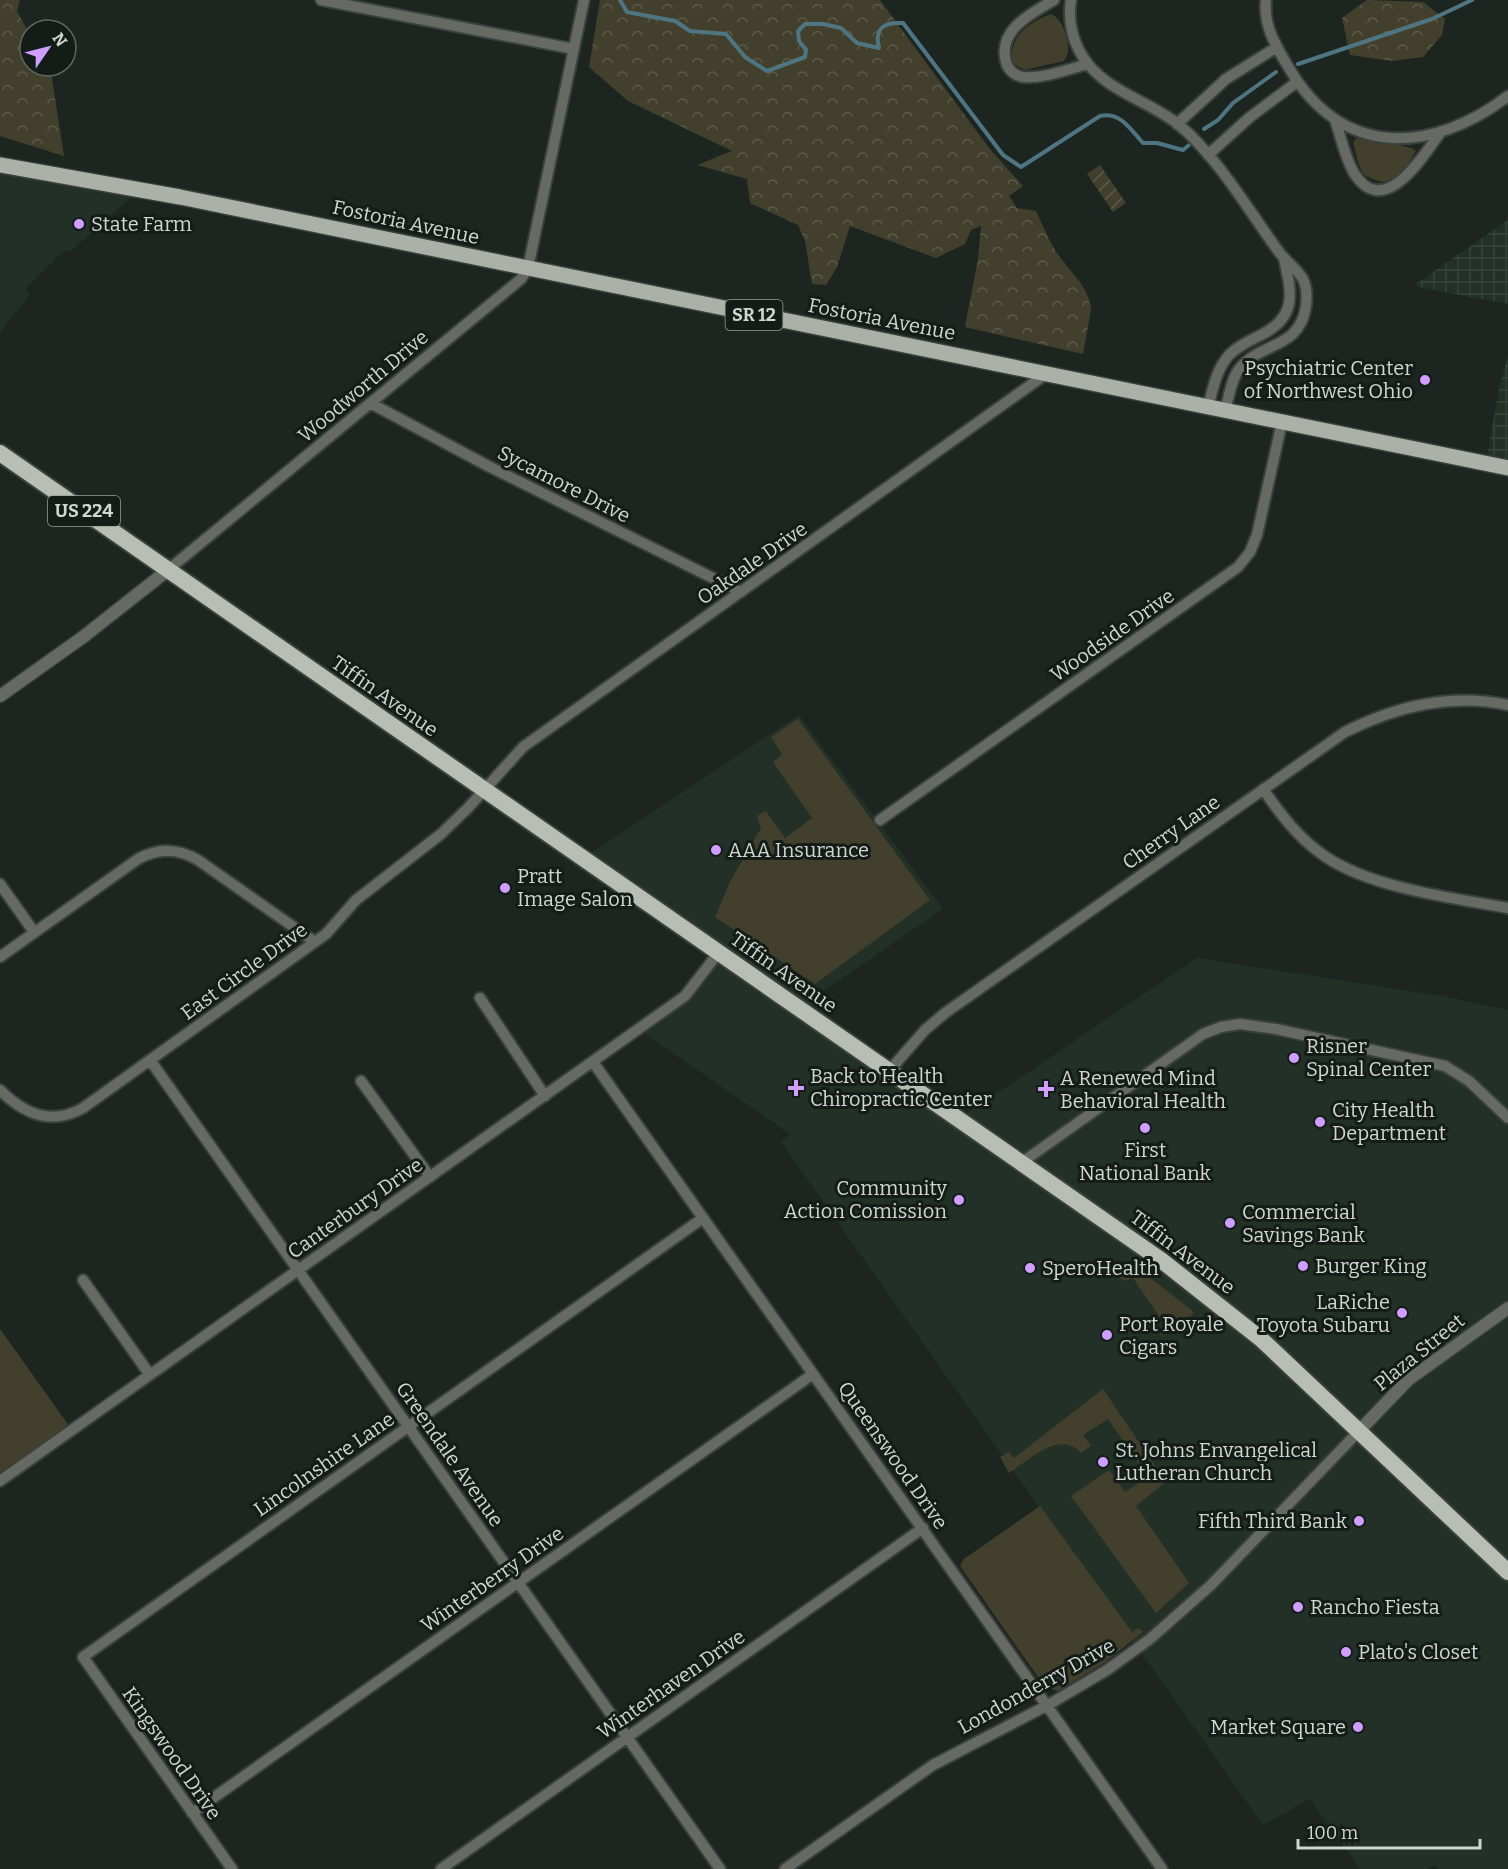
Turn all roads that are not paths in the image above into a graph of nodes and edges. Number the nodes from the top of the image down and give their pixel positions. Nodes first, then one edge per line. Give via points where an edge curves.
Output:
1 (321, 0) edge
2 (381, 0) edge
3 (584, 0) edge
4 (1054, 0) edge
5 (1071, 0) edge
6 (1266, 0) edge
7 (379, 12) junction
8 (1277, 47) junction
9 (574, 49) junction
10 (1088, 64) junction
11 (1297, 82) junction
12 (1508, 96) edge
13 (1335, 120) junction
14 (1177, 124) junction
15 (1440, 133) junction
16 (1208, 155) junction
17 (0, 165) edge
18 (1284, 259) junction
19 (528, 268) junction
20 (1046, 374) junction
21 (372, 404) junction
22 (1208, 407) junction
23 (1225, 411) junction
24 (1282, 422) junction
25 (0, 453) edge
26 (1508, 468) edge
27 (168, 570) junction
28 (741, 592) junction
29 (0, 696) edge
30 (1508, 705) edge
31 (486, 789) junction
32 (1263, 789) junction
33 (880, 820) dead end
34 (0, 884) edge
35 (1508, 908) edge
36 (34, 932) junction
37 (315, 942) junction
38 (719, 952) junction
39 (0, 957) edge
40 (480, 998) dead end
41 (150, 1060) junction
42 (593, 1062) junction
43 (889, 1071) junction
44 (361, 1081) dead end
45 (0, 1089) edge
46 (545, 1096) junction
47 (1508, 1118) edge
48 (1021, 1163) junction
49 (430, 1177) junction
50 (703, 1218) junction
51 (298, 1270) junction
52 (83, 1280) dead end
53 (1508, 1308) edge
54 (813, 1374) junction
55 (150, 1375) junction
56 (408, 1426) junction
57 (1359, 1431) junction
58 (0, 1480) edge
59 (923, 1528) junction
60 (1508, 1572) edge
61 (518, 1582) junction
62 (83, 1657) joint
63 (1048, 1705) junction
64 (627, 1737) junction
65 (192, 1813) junction
66 (1158, 1868) edge
67 (232, 1869) edge
68 (441, 1869) edge
69 (720, 1869) edge
70 (785, 1869) edge

1 - 7 street
2 - 7 street
3 - 9 street, Woodworth Drive
4 - 10 street via 1013,30 1006,46 1006,65 1014,74 1027,77
5 - 10 street via 1072,29
6 - 8 street via 1267,22
7 - 9 street
8 - 11 street
8 - 14 street via 1226,79
9 - 19 street, Woodworth Drive
10 - 14 street via 1101,78
11 - 13 street
11 - 16 street
12 - 15 street via 1474,120
13 - 15 street via 1389,138
13 - 15 street via 1353,172 1366,185 1383,189 1392,188 1407,177
14 - 16 street
16 - 18 street
17 - 19 main road, Fostoria Avenue / SR 12 via 160,193
18 - 22 street via 1290,294 1287,312 1276,326 1229,356 1218,371
18 - 23 street via 1303,279 1304,316 1289,338 1237,370
19 - 20 main road, Fostoria Avenue / SR 12
19 - 21 street, Woodworth Drive via 494,303
20 - 22 main road, Fostoria Avenue / SR 12
20 - 28 street, Oakdale Drive
21 - 27 street, Woodworth Drive
21 - 28 street, Sycamore Drive
22 - 23 main road, Fostoria Avenue / SR 12
23 - 24 main road, Fostoria Avenue / SR 12
24 - 26 main road, Fostoria Avenue / SR 12
24 - 33 street, Woodside Drive via 1257,535 1238,567
25 - 27 highway, Tiffin Avenue / US 224
27 - 29 street, Woodworth Drive
27 - 31 highway, Tiffin Avenue / US 224
28 - 31 street, Oakdale Drive via 523,747
30 - 32 street, Cherry Lane via 1439,701 1386,713 1345,732
31 - 37 street, East Circle Drive via 441,834 356,900
31 - 38 highway, Tiffin Avenue / US 224
32 - 35 street via 1299,835 1342,866 1375,879
32 - 43 street, Cherry Lane via 945,1013
34 - 36 street
36 - 37 street via 138,859 154,851 172,850 198,860
36 - 39 street
37 - 41 street, East Circle Drive
38 - 42 street, Canterbury Drive via 685,996
38 - 43 highway, Tiffin Avenue / US 224
40 - 46 street
41 - 45 street, East Circle Drive via 83,1108 59,1117 34,1114
41 - 51 street, Greendale Avenue
42 - 46 street, Canterbury Drive
42 - 50 street, Queenswood Drive
43 - 48 highway, Tiffin Avenue / US 224
44 - 49 street
46 - 49 street, Canterbury Drive
47 - 48 street via 1469,1081 1445,1066 1276,1029 1230,1025 1196,1039
48 - 57 highway, Tiffin Avenue / US 224 via 1207,1296 1261,1339
49 - 51 street, Canterbury Drive
50 - 54 street, Queenswood Drive
50 - 56 street, Lincolnshire Lane
51 - 55 street, Canterbury Drive
51 - 56 street, Greendale Avenue
52 - 55 street
53 - 57 street, Plaza Street via 1408,1380
54 - 59 street, Queenswood Drive
54 - 61 street, Winterberry Drive
55 - 58 street, Canterbury Drive
56 - 61 street, Greendale Avenue
56 - 62 street, Lincolnshire Lane
57 - 60 highway, Tiffin Avenue / US 224
57 - 63 street, Londonderry Drive via 1178,1615 1129,1655
59 - 63 street, Queenswood Drive
59 - 64 street, Winterhaven Drive
61 - 64 street, Greendale Avenue
61 - 65 street, Winterberry Drive
62 - 65 street, Kingswood Drive
63 - 66 street, Queenswood Drive
63 - 70 street, Londonderry Drive via 933,1765
64 - 68 street, Winterhaven Drive
64 - 69 street, Greendale Avenue
65 - 67 street, Kingswood Drive

